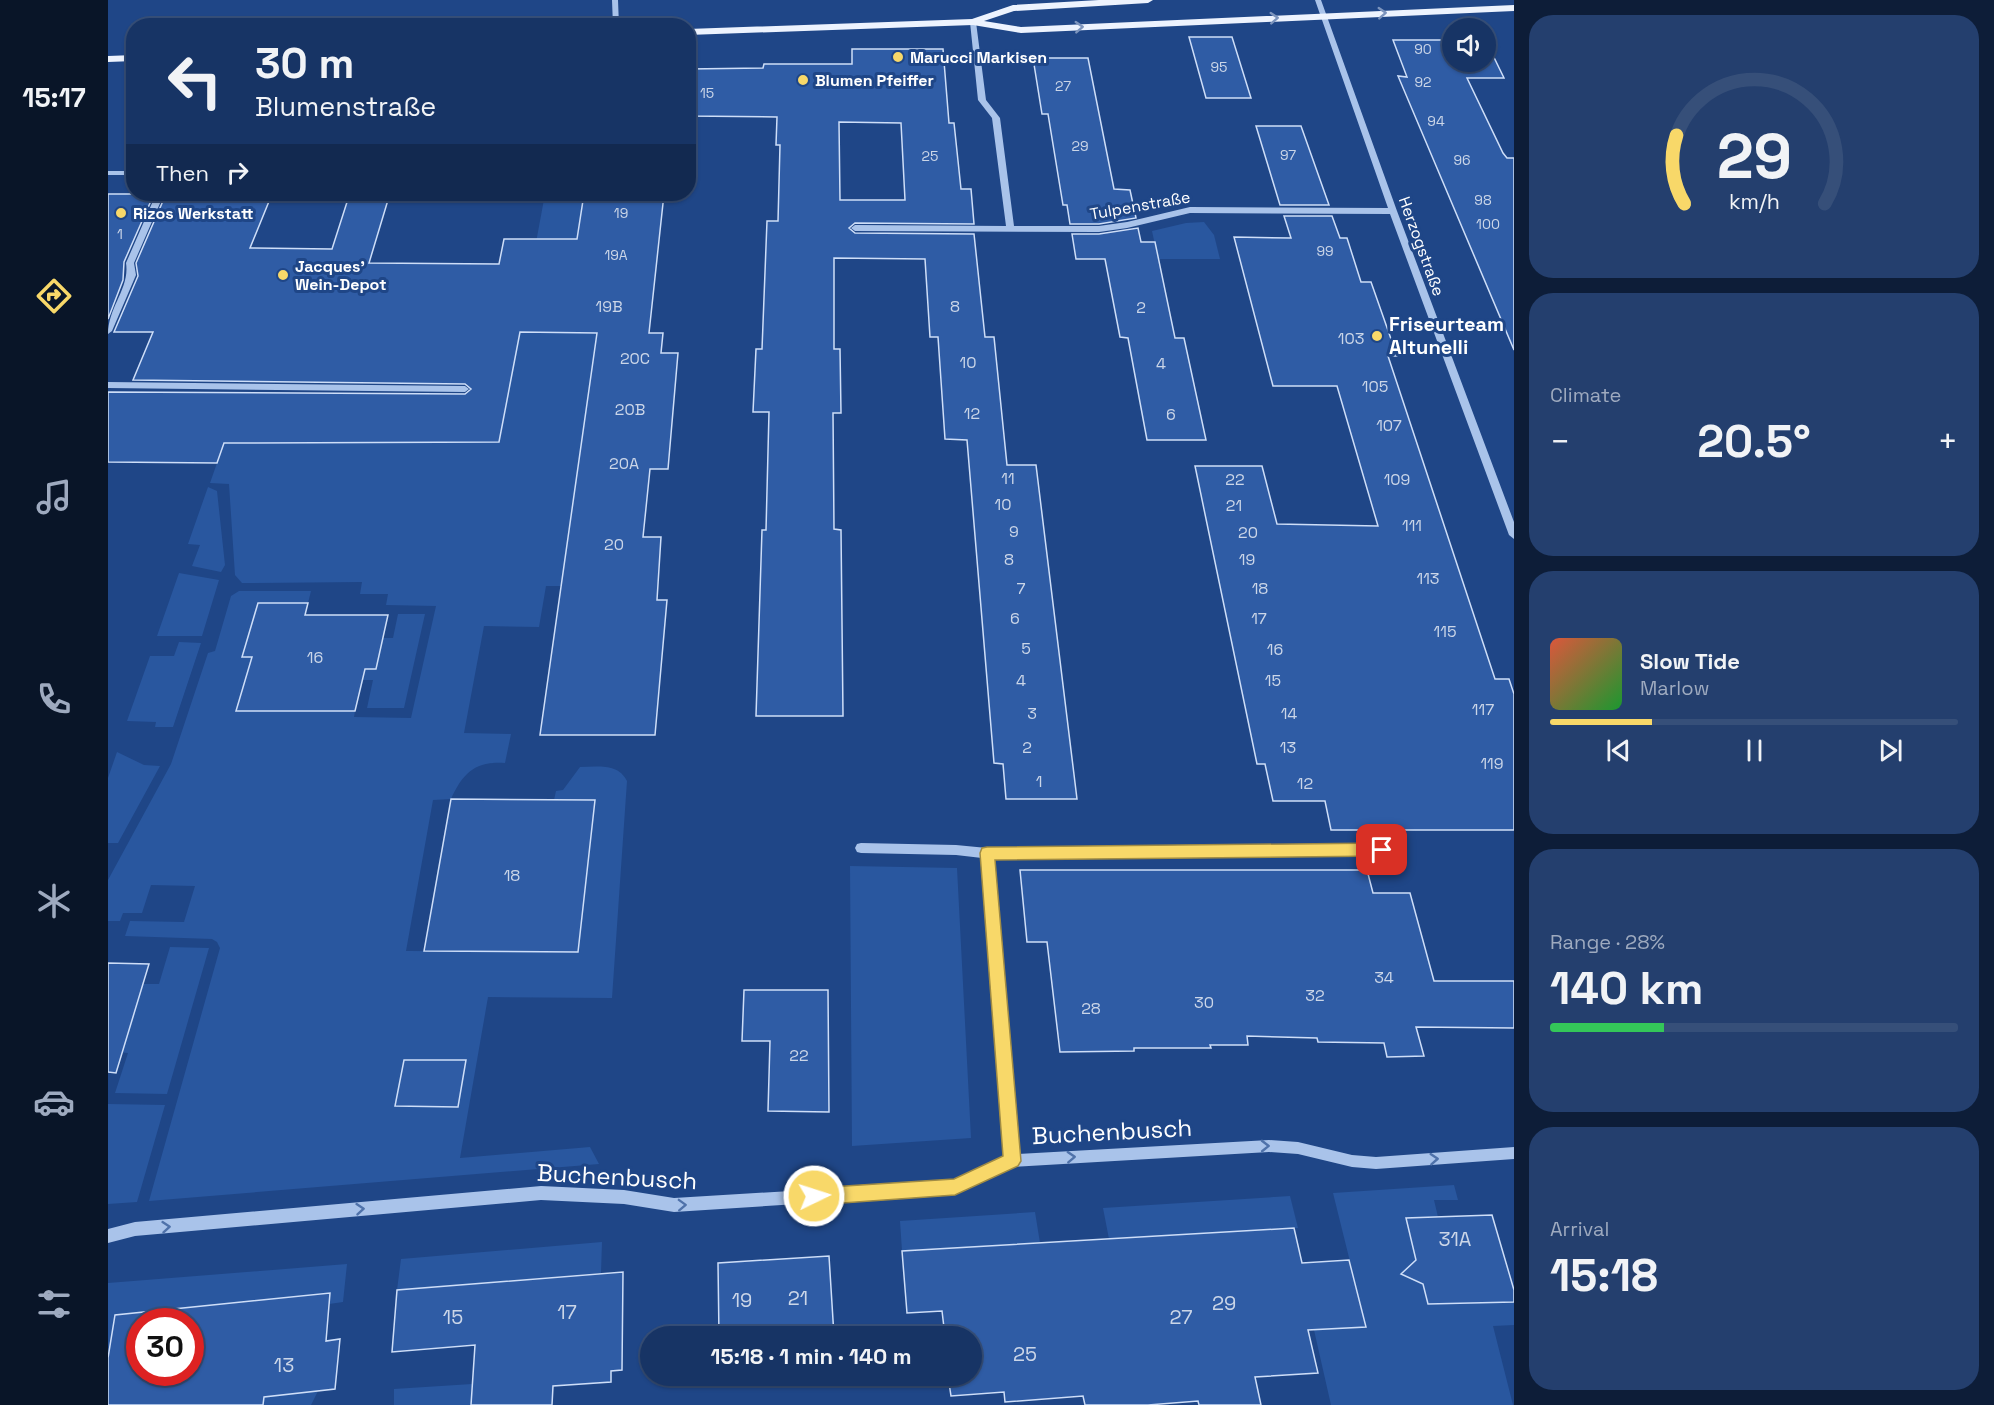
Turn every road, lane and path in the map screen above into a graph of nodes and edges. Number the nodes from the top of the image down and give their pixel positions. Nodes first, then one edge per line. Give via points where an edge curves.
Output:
1 (615, 0) edge
2 (1148, 0) edge
3 (1318, 0) edge
4 (1514, 8) edge
5 (1324, 15) junction
6 (616, 18) edge
7 (973, 22) junction
8 (696, 32) edge
9 (126, 58) edge
10 (108, 59) edge
11 (108, 173) edge
12 (126, 173) edge
13 (157, 201) edge
14 (1393, 211) junction
15 (855, 228) dead end
16 (1010, 229) junction
17 (108, 331) edge
18 (108, 385) edge
19 (465, 389) dead end
20 (1514, 535) edge
21 (861, 848) dead end
22 (1382, 850) dead end
23 (987, 853) junction
24 (1514, 1153) edge
25 (1012, 1161) junction
26 (108, 1236) edge

1 - 6 street
2 - 7 main road via 1013,8
3 - 5 street, Herzogstraße
5 -> 4 main road
7 -> 5 main road via 1021,30
5 - 14 street, Herzogstraße
7 - 8 main road
7 - 16 street via 982,100 996,118
9 - 10 main road
11 - 12 street
13 - 17 street via 130,264 132,275
14 - 16 street, Tulpenstraße via 1190,210 1116,228
14 - 20 street, Herzogstraße
15 - 16 street, Tulpenstraße
18 - 19 street
21 - 23 street
22 - 23 street
23 - 25 street
25 -> 24 street, Buchenbusch via 1269,1146 1376,1163
26 -> 25 street, Buchenbusch via 135,1229 541,1193 624,1197 674,1205 955,1187

